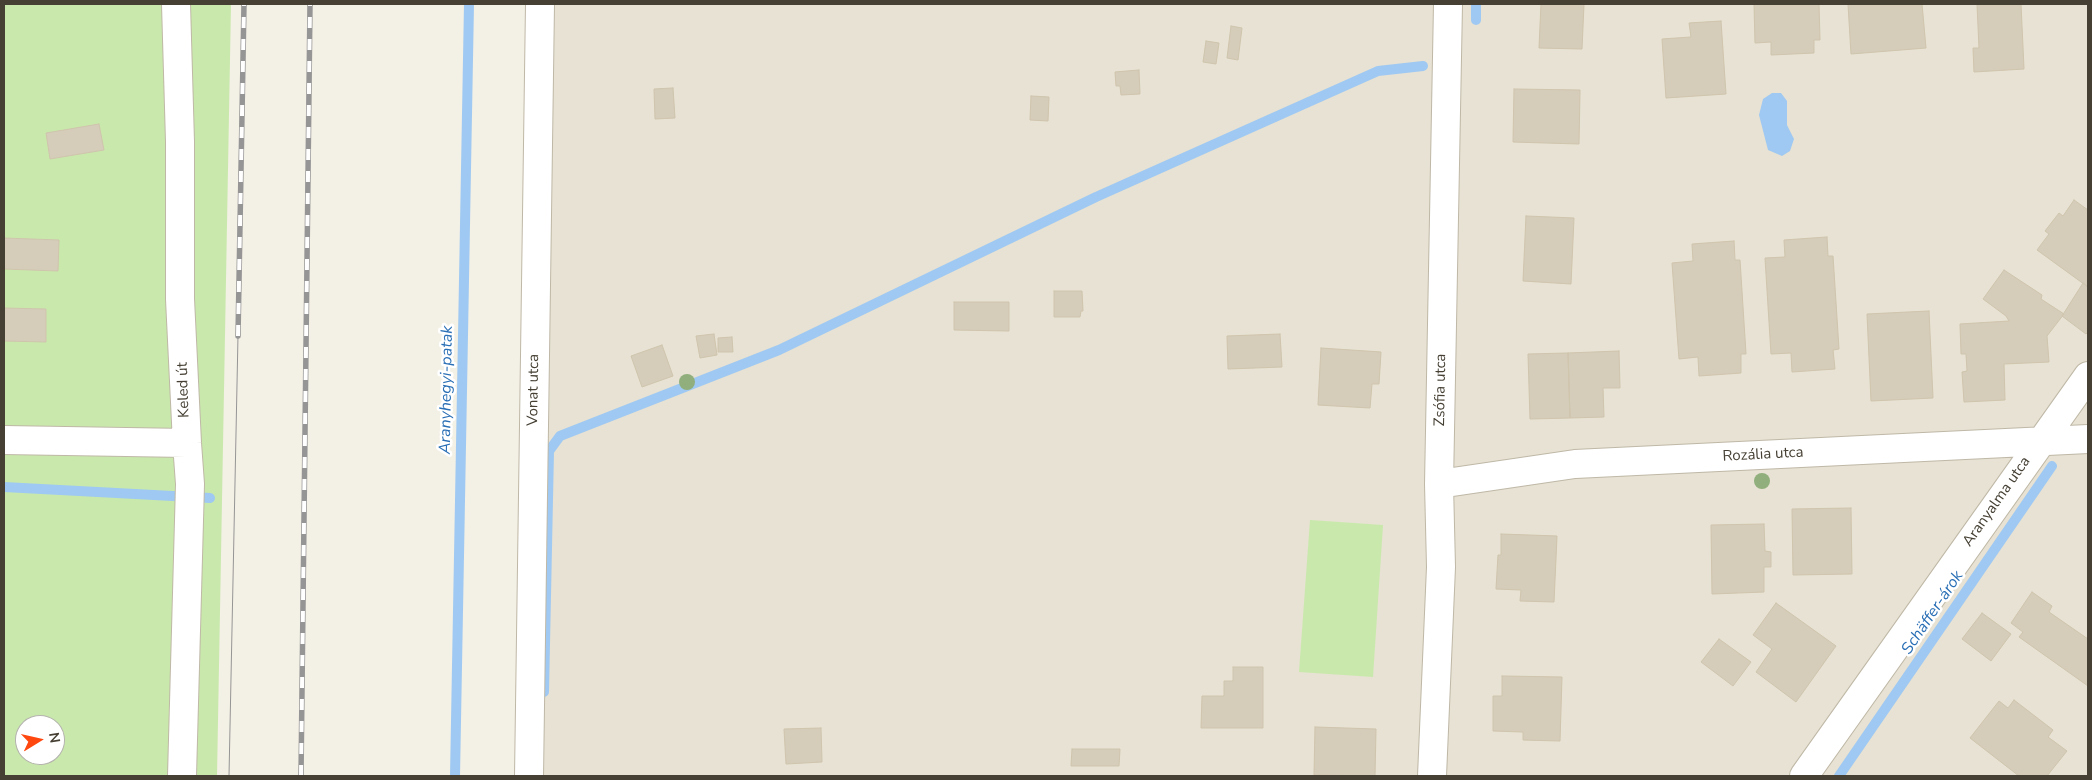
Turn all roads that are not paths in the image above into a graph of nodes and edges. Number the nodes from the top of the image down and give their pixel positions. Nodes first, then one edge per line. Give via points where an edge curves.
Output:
1 (176, 4) edge
2 (540, 4) edge
3 (1448, 4) edge
4 (2088, 376) edge
5 (2088, 439) edge
6 (4, 440) edge
7 (2041, 441) junction
8 (187, 443) junction
9 (1439, 484) junction
10 (182, 776) edge
11 (529, 776) edge
12 (1432, 776) edge
13 (1804, 776) edge

1 - 8 street, Keled út via 180,299
2 - 11 street, Vonat utca
3 - 9 street, Zsófia utca
4 - 7 street, Aranyalma utca
5 - 7 street, Rozália utca
6 - 8 street
7 - 9 street, Rozália utca via 1575,464
7 - 13 street, Aranyalma utca
8 - 10 street, Keled út via 190,516
9 - 12 street, Zsófia utca via 1441,567

